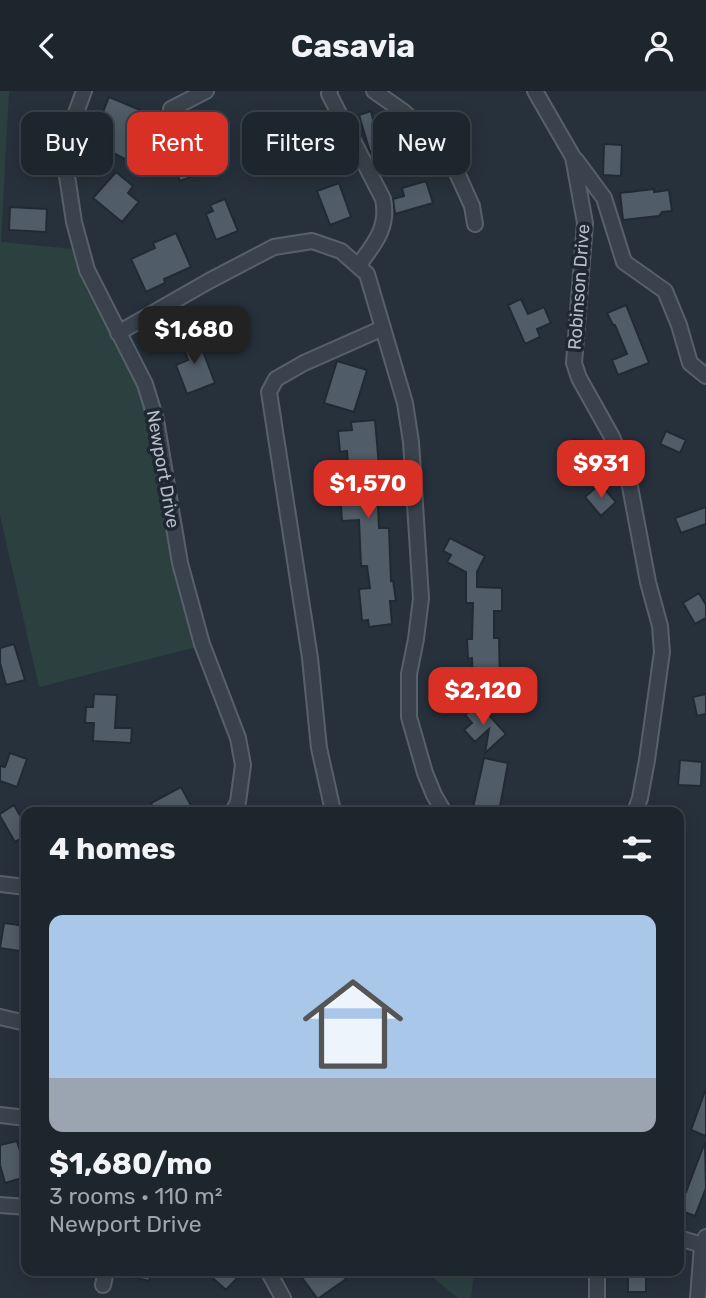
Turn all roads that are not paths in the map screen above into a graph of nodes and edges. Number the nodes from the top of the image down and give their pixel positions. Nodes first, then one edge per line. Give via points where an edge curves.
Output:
1 (84, 91) edge
2 (206, 91) edge
3 (330, 91) edge
4 (374, 91) edge
5 (535, 91) edge
6 (172, 109) dead end
7 (573, 157) junction
8 (475, 224) dead end
9 (358, 266) junction
10 (383, 328) junction
11 (118, 333) junction
12 (706, 376) edge
13 (236, 807) edge
14 (332, 807) edge
15 (441, 807) edge
16 (636, 807) edge
17 (0, 884) edge
18 (21, 886) edge
19 (0, 1017) edge
20 (21, 1022) edge
21 (0, 1115) edge
22 (21, 1117) edge
23 (0, 1205) edge
24 (21, 1207) edge
25 (684, 1239) edge
26 (704, 1241) edge
27 (271, 1276) edge
28 (597, 1276) edge
29 (283, 1298) edge
30 (597, 1298) edge
31 (698, 1298) edge

1 - 11 street, Newport Drive via 73,121 66,169 87,270
2 - 6 street
3 - 9 street via 386,213 379,237
4 - 8 street via 448,153 472,206
5 - 7 street, Robinson Drive
7 - 12 street via 604,198 624,262 665,291 690,363
7 - 16 street, Robinson Drive via 585,223 574,363 628,476 660,627 662,652
9 - 10 street via 367,275
9 - 11 street via 341,251 312,241 274,247
10 - 14 street via 304,363 276,379 269,392 310,658 319,748
10 - 15 street via 411,442 421,598 409,674 409,717 425,773
11 - 13 street, Newport Drive via 145,384 156,420 180,563 202,643 238,738 243,765
17 - 18 street
19 - 20 street
21 - 22 street
23 - 24 street
25 - 26 street
26 - 31 street
27 - 29 street
28 - 30 street

